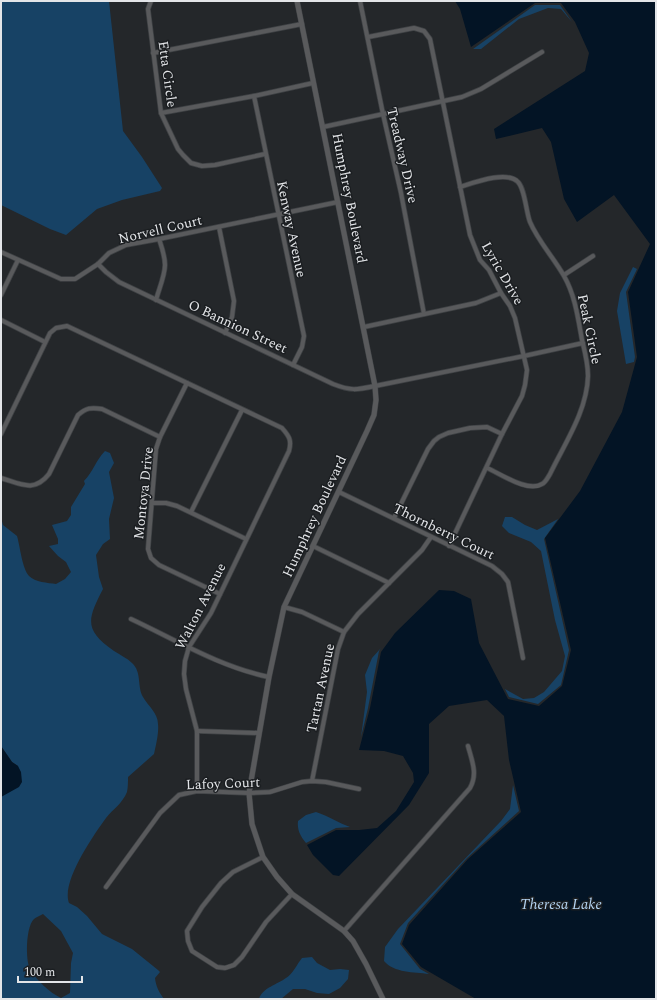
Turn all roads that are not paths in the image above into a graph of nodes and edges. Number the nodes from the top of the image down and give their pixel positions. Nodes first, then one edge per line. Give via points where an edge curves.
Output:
1 (150, 1) edge
2 (297, 1) edge
3 (360, 1) edge
4 (302, 24) junction
5 (368, 37) junction
6 (542, 52) dead end
7 (153, 53) junction
8 (313, 83) junction
9 (254, 96) junction
10 (443, 102) junction
11 (161, 113) junction
12 (383, 114) junction
13 (323, 127) junction
14 (265, 154) junction
15 (460, 186) junction
16 (338, 202) junction
17 (278, 214) junction
18 (219, 227) junction
19 (160, 240) junction
20 (1, 252) edge
21 (593, 256) dead end
22 (18, 260) junction
23 (98, 264) junction
24 (564, 275) junction
25 (501, 293) junction
26 (1, 294) edge
27 (156, 300) junction
28 (424, 314) junction
29 (1, 320) edge
30 (364, 327) junction
31 (225, 333) junction
32 (45, 342) junction
33 (583, 343) junction
34 (524, 356) junction
35 (293, 365) junction
36 (187, 383) junction
37 (376, 386) junction
38 (242, 410) junction
39 (1, 434) edge
40 (502, 434) junction
41 (160, 437) junction
42 (487, 468) junction
43 (1, 478) edge
44 (339, 492) junction
45 (152, 503) junction
46 (191, 512) junction
47 (394, 518) junction
48 (431, 537) junction
49 (246, 539) junction
50 (313, 546) junction
51 (449, 546) junction
52 (389, 583) junction
53 (220, 594) junction
54 (284, 607) junction
55 (131, 618) dead end
56 (344, 632) junction
57 (189, 647) junction
58 (523, 658) dead end
59 (269, 677) junction
60 (197, 731) junction
61 (258, 733) junction
62 (468, 746) dead end
63 (312, 781) junction
64 (359, 789) dead end
65 (197, 791) junction
66 (249, 793) junction
67 (263, 857) junction
68 (106, 887) dead end
69 (292, 894) junction
70 (344, 931) junction
71 (383, 999) edge

1 - 7 street, Etta Circle via 148,9
2 - 4 street, Humphrey Boulevard
3 - 5 street, Treadway Drive
4 - 7 street
4 - 8 street, Humphrey Boulevard
5 - 10 street, Lyric Drive via 407,28 424,31 430,39
5 - 12 street, Treadway Drive
6 - 10 street via 482,89
7 - 11 street, Etta Circle
8 - 9 street
8 - 13 street, Humphrey Boulevard
9 - 11 street
9 - 14 street, Kenway Avenue
10 - 12 street
10 - 15 street, Lyric Drive
11 - 14 street, Etta Circle via 178,149 191,163 202,166
12 - 13 street
12 - 28 street, Treadway Drive
13 - 16 street, Humphrey Boulevard
14 - 17 street, Kenway Avenue
15 - 24 street, Peak Circle via 500,177 509,177 518,182 531,223
15 - 25 street, Lyric Drive via 470,235 480,260 489,270
16 - 17 street, Norvell Court
16 - 30 street, Humphrey Boulevard
17 - 18 street, Norvell Court
17 - 35 street, Kenway Avenue via 304,336 302,347
18 - 19 street, Norvell Court
18 - 31 street via 234,301 232,317
19 - 23 street, Norvell Court via 126,245 108,253
19 - 27 street via 165,266
20 - 22 street, Norvell Court
21 - 24 street
22 - 23 street, Norvell Court via 61,279 75,279
22 - 26 street
23 - 27 street, O Bannion Street via 119,282
24 - 33 street, Peak Circle via 574,301
25 - 28 street via 476,303
25 - 34 street, Lyric Drive via 513,312
27 - 31 street, O Bannion Street
28 - 30 street
29 - 32 street
30 - 37 street, Humphrey Boulevard
31 - 35 street, O Bannion Street
32 - 36 street via 56,328 67,326
32 - 39 street
33 - 34 street, O Bannion Street
33 - 42 street, Peak Circle via 588,375 583,404 544,483 535,487 525,486
34 - 37 street, O Bannion Street
34 - 40 street, Lyric Drive via 527,370 522,396
35 - 37 street, O Bannion Street via 345,389
36 - 38 street
36 - 41 street, Montoya Drive
37 - 44 street, Humphrey Boulevard via 374,415
38 - 46 street
38 - 49 street, Walton Avenue via 282,428 289,435 291,443
40 - 42 street, Lyric Drive
40 - 47 street via 487,427 470,428 439,437 428,449
41 - 43 street via 102,409 92,407 78,415 44,481 35,486
41 - 45 street, Montoya Drive via 156,449
42 - 51 street, Lyric Drive
44 - 47 street, Thornberry Court
44 - 50 street, Humphrey Boulevard
45 - 46 street via 166,503
45 - 53 street, Montoya Drive via 148,549 151,558 159,565
46 - 49 street
47 - 48 street, Thornberry Court
48 - 51 street, Thornberry Court
48 - 52 street, Tartan Avenue via 422,550
49 - 53 street, Walton Avenue
50 - 52 street
50 - 54 street, Humphrey Boulevard
51 - 58 street, Thornberry Court via 492,566 508,582
52 - 56 street, Tartan Avenue
53 - 57 street, Walton Avenue
54 - 56 street via 302,612
54 - 59 street, Humphrey Boulevard
55 - 57 street
56 - 63 street, Tartan Avenue via 338,648
57 - 59 street via 222,663
57 - 60 street, Walton Avenue via 185,668 186,689
59 - 61 street, Humphrey Boulevard
60 - 61 street
60 - 65 street, Walton Avenue
61 - 66 street, Humphrey Boulevard
62 - 70 street via 475,769 470,788
63 - 64 street, Lafoy Court
63 - 66 street, Lafoy Court via 270,792
65 - 66 street, Lafoy Court
65 - 68 street, Lafoy Court via 179,795 160,813
66 - 67 street, Humphrey Boulevard via 252,824
67 - 69 street, Humphrey Boulevard
67 - 69 street via 233,872 202,907 187,931 192,951 217,967 234,965 266,922
69 - 70 street, Humphrey Boulevard
70 - 71 street, Humphrey Boulevard via 359,950

